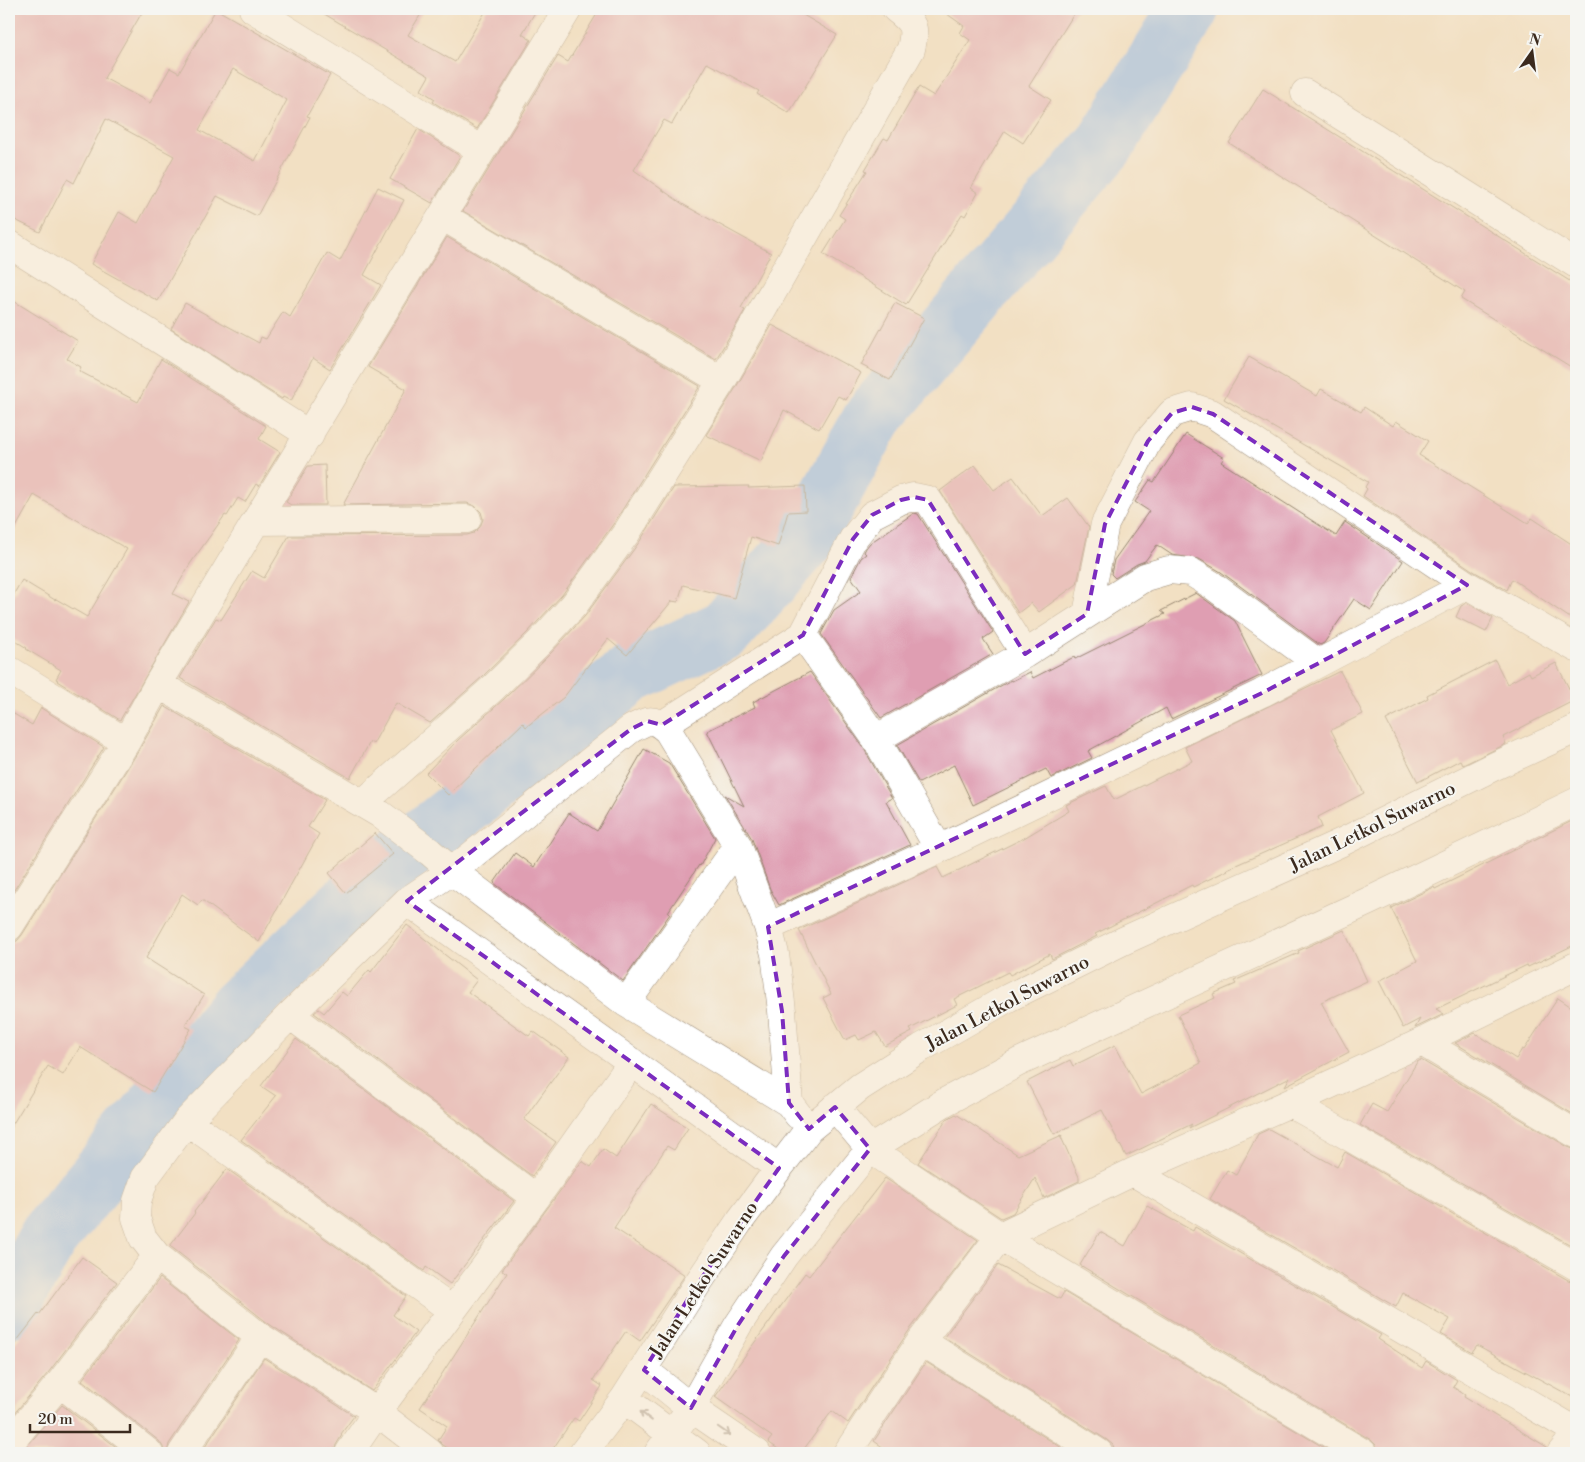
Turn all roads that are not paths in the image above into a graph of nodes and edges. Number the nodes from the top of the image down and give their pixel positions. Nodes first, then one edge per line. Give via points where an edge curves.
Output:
1 (253, 9) edge
2 (568, 9) edge
3 (896, 9) edge
4 (1305, 93) dead end
5 (482, 150) junction
6 (442, 216) junction
7 (9, 244) edge
8 (1576, 264) edge
9 (722, 381) junction
10 (310, 435) junction
11 (467, 518) dead end
12 (256, 520) junction
13 (1467, 585) junction
14 (1087, 614) junction
15 (803, 634) junction
16 (1576, 648) edge
17 (1025, 654) junction
18 (1318, 663) junction
19 (9, 670) edge
20 (158, 684) junction
21 (662, 725) junction
22 (1576, 729) edge
23 (876, 739) junction
24 (126, 742) junction
25 (1576, 802) edge
26 (371, 809) junction
27 (738, 846) junction
28 (939, 850) junction
29 (452, 871) junction
30 (17, 896) edge
31 (407, 902) junction
32 (9, 927) edge
33 (768, 927) junction
34 (1571, 974) edge
35 (626, 1003) junction
36 (290, 1015) junction
37 (1422, 1042) junction
38 (632, 1062) junction
39 (789, 1103) junction
40 (1290, 1103) junction
41 (835, 1107) junction
42 (187, 1121) junction
43 (809, 1129) junction
44 (1576, 1134) edge
45 (870, 1149) junction
46 (779, 1168) junction
47 (1133, 1172) junction
48 (536, 1198) junction
49 (1000, 1236) junction
50 (157, 1256) junction
51 (1576, 1266) edge
52 (452, 1310) junction
53 (260, 1336) junction
54 (921, 1341) junction
55 (644, 1370) junction
56 (60, 1383) junction
57 (624, 1399) junction
58 (691, 1408) junction
59 (377, 1412) junction
60 (1576, 1430) edge
61 (1576, 1435) edge
62 (9, 1444) edge
63 (664, 1444) edge
64 (149, 1453) edge
65 (182, 1453) edge
66 (349, 1453) edge
67 (430, 1453) edge
68 (583, 1453) edge
69 (697, 1453) edge
70 (757, 1453) edge
71 (847, 1453) edge
72 (1099, 1453) edge
73 (1363, 1453) edge
74 (1560, 1453) edge

1 - 5 street
2 - 5 street
3 - 9 street via 910,19 914,34 911,49
4 - 8 street
5 - 6 street
6 - 9 street
6 - 10 street
7 - 10 street
9 - 26 street via 627,532 574,605
10 - 12 street
11 - 12 street
12 - 20 street
13 - 14 street via 1213,414 1192,407 1172,414 1148,441 1105,524
13 - 16 street
13 - 18 street
14 - 17 street
14 - 18 street via 1145,576 1168,570 1191,572
15 - 17 street via 853,539 872,515 914,497 928,500
15 - 21 street
15 - 23 street
17 - 23 street
18 - 28 street via 1262,694
19 - 24 street
20 - 24 street
20 - 26 street
21 - 27 street
21 - 29 street via 647,721 631,729
22 - 41 street, Jalan Letkol Suwarno via 1008,998 905,1058
23 - 28 street
24 - 30 street
25 - 45 street via 1019,1062 945,1102
26 - 29 street
27 - 33 street
27 - 35 street
28 - 33 street
29 - 31 street
29 - 35 street
30 - 32 street
31 - 36 street
31 - 38 street
33 - 39 street via 776,954
34 - 37 street
35 - 39 street
36 - 42 street
36 - 48 street
37 - 40 street
37 - 44 street
38 - 46 street
38 - 48 street
39 - 43 street
40 - 47 street
40 - 51 street
41 - 43 street, Jalan Letkol Suwarno
41 - 45 street
42 - 50 street via 145,1178 137,1201 136,1218 143,1238
42 - 52 street
43 - 46 street, Jalan Letkol Suwarno
45 - 49 street
45 - 58 street via 784,1256 738,1326
46 - 55 street, Jalan Letkol Suwarno via 696,1286
47 - 49 street
47 - 60 street
48 - 52 street
49 - 54 street
49 - 73 street
50 - 53 street
50 - 56 street
52 - 59 street
53 - 59 street
53 - 65 street
54 - 71 street
54 - 72 street
55 - 57 street, Jalan Letkol Suwarno
55 - 58 street
56 - 62 street
56 - 64 street
63 -> 57 street
57 - 68 street, Jalan Letkol Suwarno
58 - 63 street
58 -> 70 street
59 - 66 street
59 - 67 street
61 - 74 street
63 - 69 street

